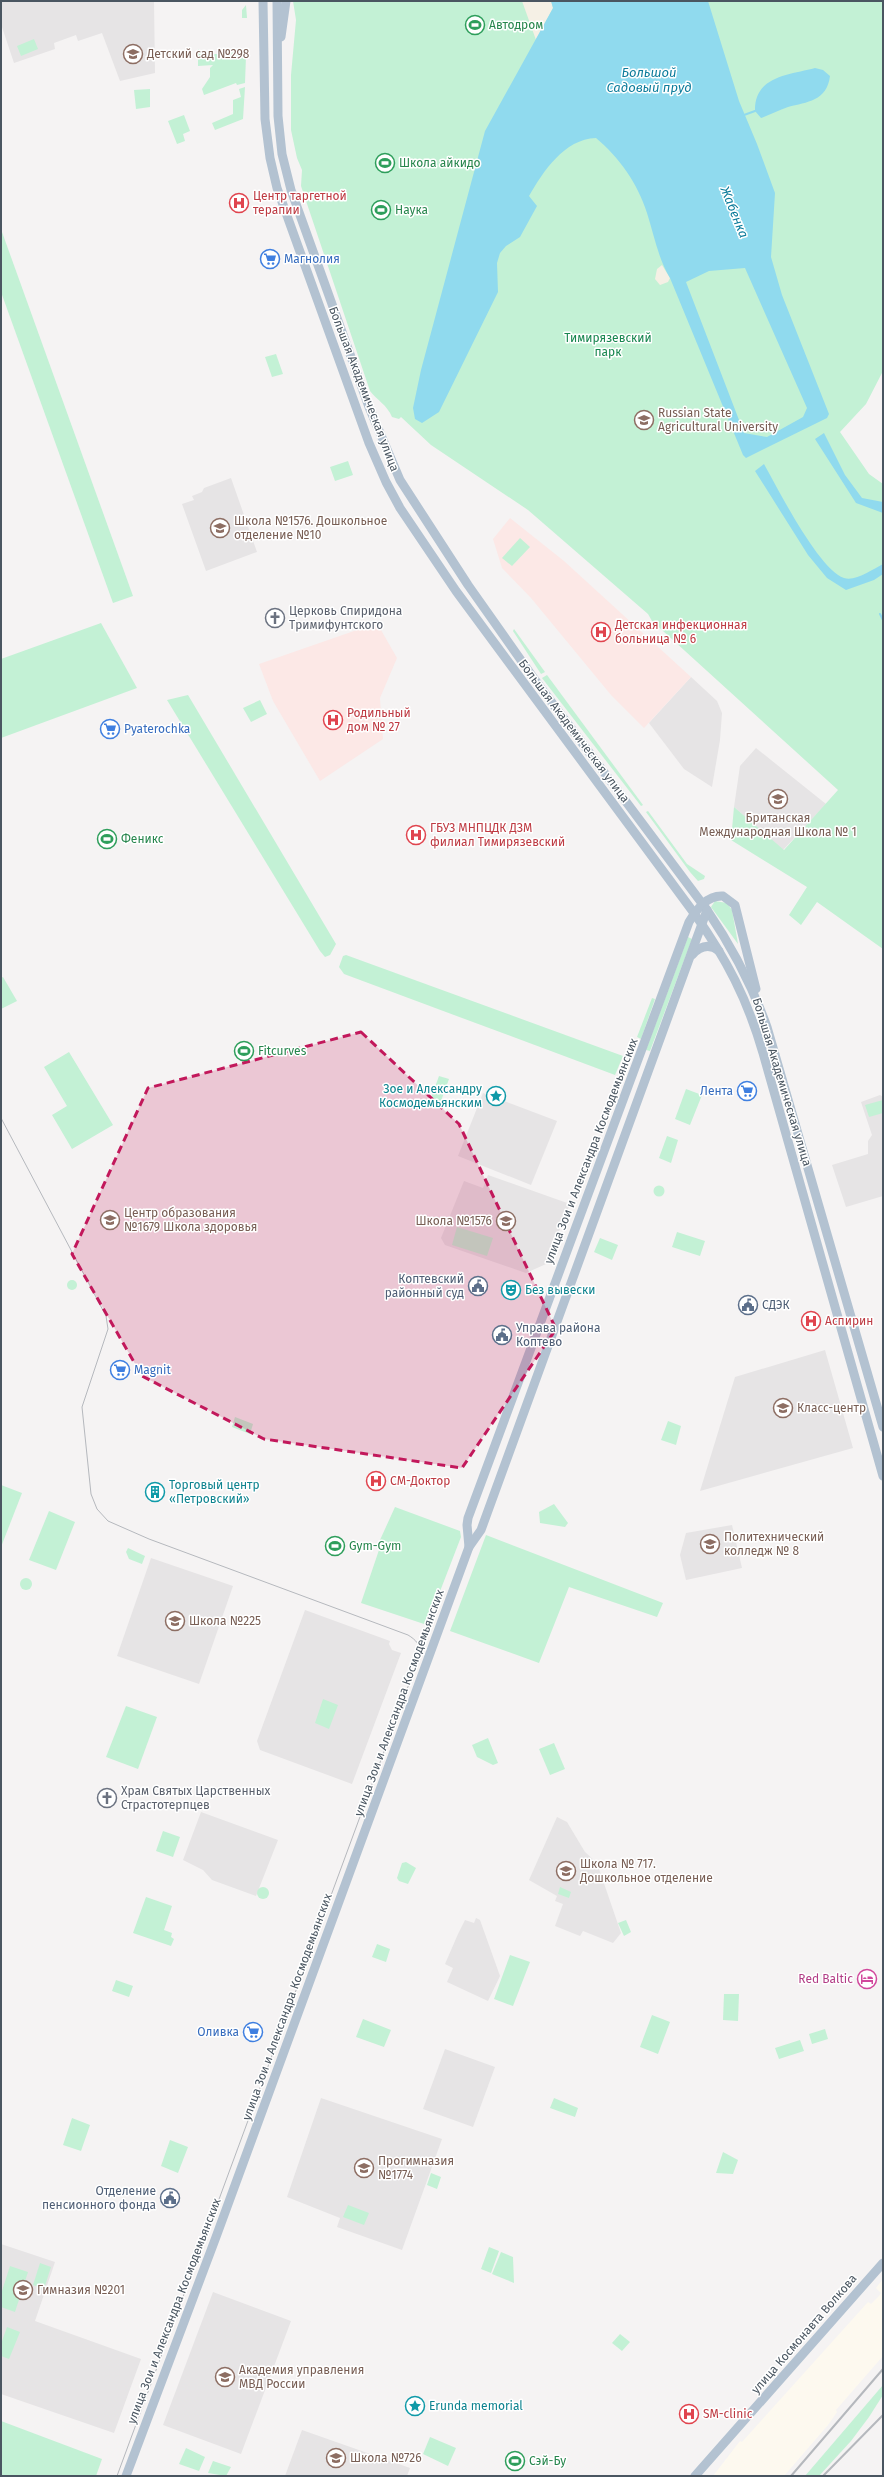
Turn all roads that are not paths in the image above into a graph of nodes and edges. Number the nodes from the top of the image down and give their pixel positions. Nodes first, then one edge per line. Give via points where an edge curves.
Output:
1 (257, 1) edge
2 (263, 1) edge
3 (277, 1) edge
4 (286, 1) edge
5 (277, 64) junction
6 (266, 70) junction
7 (705, 907) junction
8 (694, 913) junction
9 (703, 926) junction
10 (722, 953) junction
11 (692, 955) junction
12 (762, 1012) junction
13 (883, 1427) edge
14 (883, 1476) edge
15 (469, 1546) junction
16 (883, 2263) edge
17 (126, 2476) edge
18 (695, 2476) edge

1 - 6 main road
2 - 6 main road, Большая Академическая улица
3 - 5 main road, Большая Академическая улица
4 - 5 main road
5 - 7 main road, Большая Академическая улица via 282,154 291,190 368,407 400,480 468,586 535,680
6 - 8 main road, Большая Академическая улица via 265,119 277,188 369,443 400,508 465,604
7 - 8 main road, улица Зои и Александра Космодемьянских
7 - 9 main road, улица Зои и Александра Космодемьянских
7 - 12 main road, Большая Академическая улица via 731,947
7 - 12 main road via 718,896 727,897 735,905
8 - 9 main road, Большая Академическая улица
8 - 15 main road, улица Зои и Александра Космодемьянских via 468,1518
9 - 10 main road, Большая Академическая улица
9 - 11 main road, улица Зои и Александра Космодемьянских
10 - 11 main road via 710,946 700,948
10 - 14 main road, Большая Академическая улица via 754,1021
11 - 15 main road, улица Зои и Александра Космодемьянских via 481,1530
12 - 13 main road, Большая Академическая улица
15 - 17 main road, улица Зои и Александра Космодемьянских
16 - 18 main road, улица Космонавта Волкова

